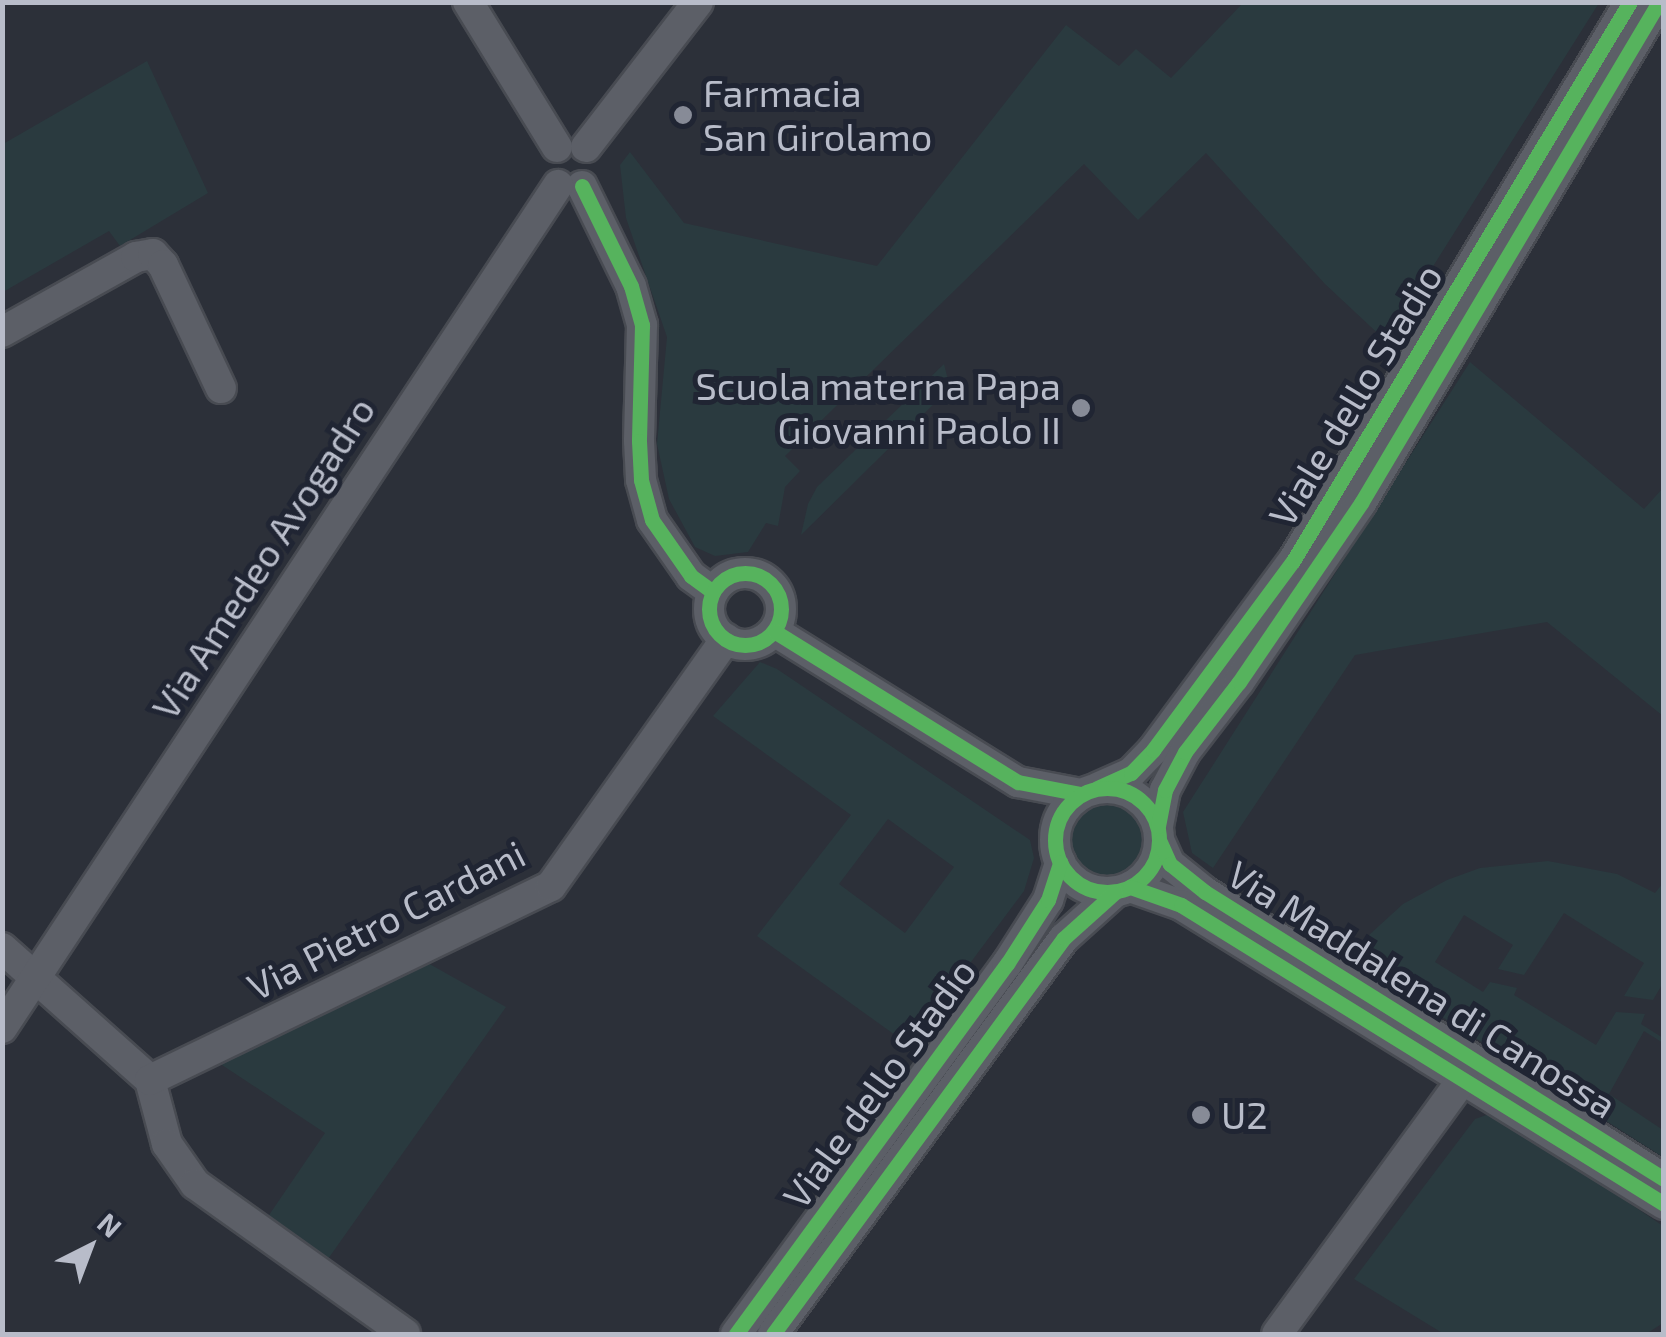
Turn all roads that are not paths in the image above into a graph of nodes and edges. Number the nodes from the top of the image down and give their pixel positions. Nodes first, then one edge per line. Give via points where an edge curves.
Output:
1 (468, 2) edge
2 (698, 2) edge
3 (1630, 2) edge
4 (1658, 2) edge
5 (571, 147) junction
6 (570, 185) junction
7 (2, 332) edge
8 (221, 388) dead end
9 (713, 592) junction
10 (774, 630) junction
11 (726, 639) junction
12 (1018, 782) junction
13 (1089, 791) junction
14 (1159, 834) junction
15 (1058, 848) junction
16 (1123, 889) junction
17 (2, 948) edge
18 (1322, 966) junction
19 (37, 977) junction
20 (1339, 1003) junction
21 (1414, 1024) junction
22 (2, 1028) edge
23 (1454, 1048) junction
24 (1462, 1079) junction
25 (150, 1080) junction
26 (1554, 1110) junction
27 (1594, 1163) junction
28 (1664, 1179) edge
29 (1664, 1189) edge
30 (1664, 1204) edge
31 (405, 1334) edge
32 (736, 1334) edge
33 (773, 1334) edge
34 (1277, 1334) edge

1 - 5 street
2 - 5 street
3 - 13 street, Viale dello Stadio via 1292,562 1153,750 1131,772
4 - 14 street, Viale dello Stadio via 1361,503 1185,752 1165,790
5 - 6 street via 548,166
5 - 6 street via 595,163 590,180
6 - 9 street via 631,286 642,325 638,441 652,520 691,576
6 - 19 street, Via Amedeo Avogadro
7 - 8 street via 136,256 153,254 164,264
9 - 10 street via 730,576 764,578 779,596
9 - 11 street via 709,613
10 - 11 street via 757,643
10 - 12 street
11 - 25 street, Via Pietro Cardani via 551,886
12 - 13 street
12 - 15 street
13 - 14 street via 1116,788 1135,795 1149,808
13 - 15 street, Viale dello Stadio via 1059,818
14 - 16 street, Viale dello Stadio via 1156,860
14 - 18 street, Via Maddalena di Canossa via 1170,864 1191,882
15 - 16 street via 1077,882 1102,892
15 - 32 street, Viale dello Stadio via 1048,900 1007,964
16 - 20 street, Via Maddalena di Canossa via 1182,905
16 - 33 street, Viale dello Stadio via 1064,938
17 - 19 street
18 - 20 street via 1341,990
18 - 21 street, Via Maddalena di Canossa
19 - 22 street, Via Amedeo Avogadro
19 - 25 street
20 - 21 street via 1364,1004
20 - 24 street, Via Maddalena di Canossa
21 - 23 street, Via Maddalena di Canossa
23 - 24 street
23 - 26 street, Via Maddalena di Canossa
24 - 26 street via 1493,1084
24 - 27 street, Via Maddalena di Canossa
24 - 34 street
25 - 31 street via 167,1144 195,1184
26 - 28 street, Via Maddalena di Canossa
27 - 29 street via 1621,1162
27 - 30 street, Via Maddalena di Canossa

